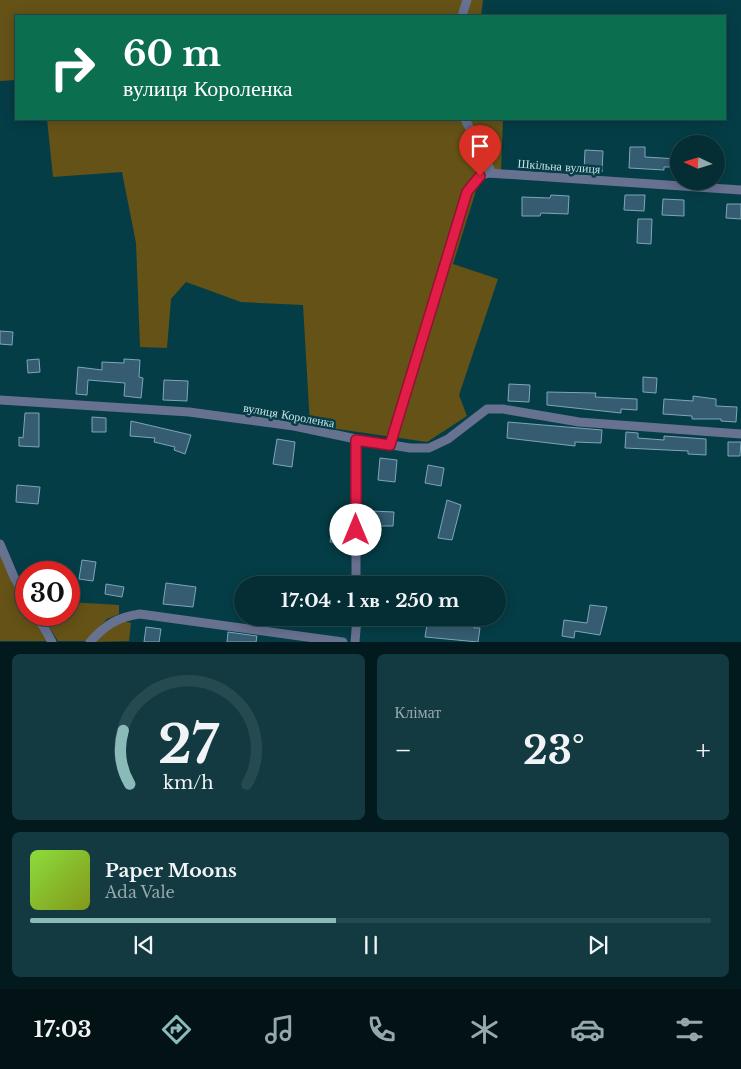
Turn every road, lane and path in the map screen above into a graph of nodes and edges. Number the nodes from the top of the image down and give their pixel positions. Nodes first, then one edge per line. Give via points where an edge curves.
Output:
1 (466, 0) edge
2 (462, 15) edge
3 (465, 120) edge
4 (492, 174) junction
5 (741, 190) edge
6 (0, 400) edge
7 (741, 434) edge
8 (356, 440) junction
9 (390, 445) junction
10 (0, 544) edge
11 (356, 576) edge
12 (15, 579) edge
13 (43, 626) edge
14 (356, 626) edge
15 (52, 642) edge
16 (90, 642) edge
17 (343, 642) edge
18 (355, 642) edge

1 - 2 street
3 - 4 street
4 - 5 street, Шкільна вулиця
4 - 9 street via 480,176 467,192
6 - 8 street, вулиця Короленка via 189,412 294,426
7 - 9 street, вулиця Короленка via 579,422 487,409 448,439 429,448
8 - 9 street, вулиця Короленка
8 - 11 street
10 - 12 street
13 - 15 street
14 - 18 street
16 - 17 street via 106,625 140,614

